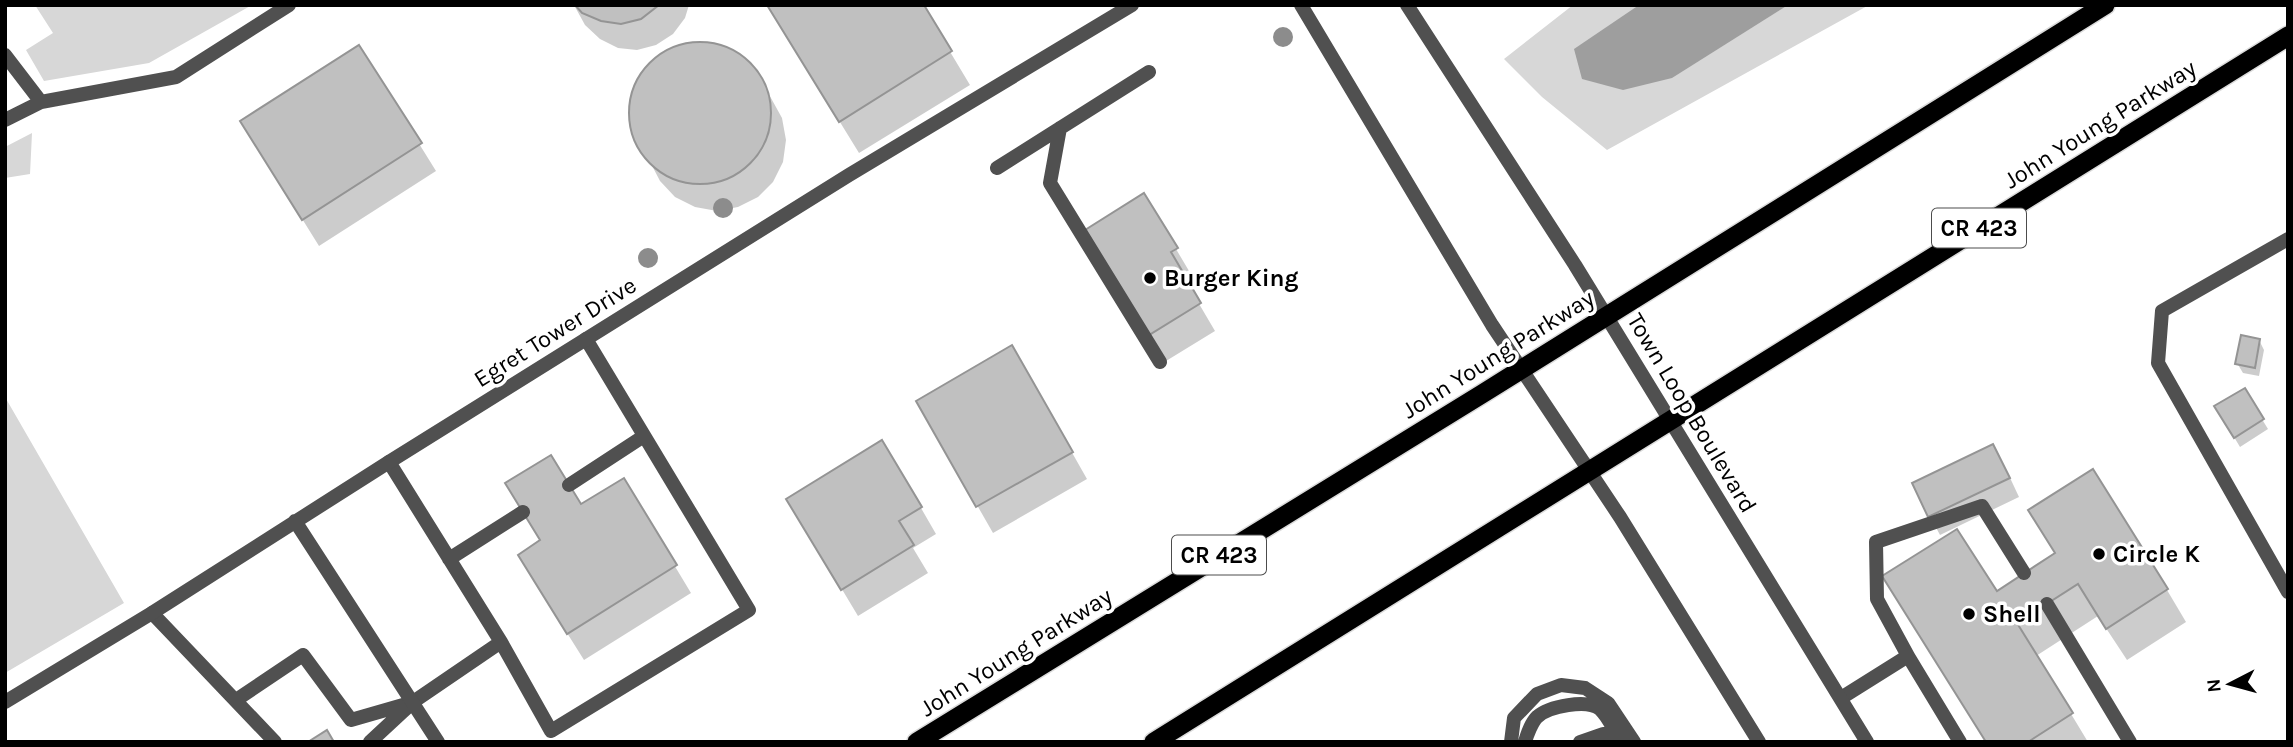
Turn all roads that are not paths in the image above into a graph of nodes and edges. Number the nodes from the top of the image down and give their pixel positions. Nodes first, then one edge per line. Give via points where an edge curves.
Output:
1 (289, 5) edge
2 (1132, 5) edge
3 (1301, 5) edge
4 (1407, 5) edge
5 (2105, 5) edge
6 (2288, 36) edge
7 (5, 55) edge
8 (1149, 72) dead end
9 (41, 102) junction
10 (5, 120) edge
11 (1060, 128) junction
12 (997, 168) dead end
13 (2288, 239) edge
14 (1606, 315) junction
15 (586, 339) junction
16 (1160, 362) dead end
17 (1521, 368) junction
18 (1670, 420) junction
19 (644, 436) junction
20 (389, 462) junction
21 (1589, 471) junction
22 (569, 485) dead end
23 (523, 512) dead end
24 (295, 521) junction
25 (449, 559) junction
26 (2024, 573) dead end
27 (2288, 592) edge
28 (2047, 604) dead end
29 (152, 613) junction
30 (501, 642) junction
31 (1908, 656) junction
32 (1841, 698) junction
33 (236, 700) junction
34 (5, 702) edge
35 (413, 702) junction
36 (1626, 740) edge
37 (275, 742) edge
38 (370, 742) edge
39 (438, 742) edge
40 (917, 742) edge
41 (1154, 742) edge
42 (1511, 742) edge
43 (1525, 742) edge
44 (1580, 742) edge
45 (1759, 742) edge
46 (1867, 742) edge
47 (1960, 742) edge
48 (2130, 742) edge

1 - 9 street via 176,77
2 - 15 street, Egret Tower Drive
3 - 17 street
4 - 14 street, Town Loop Boulevard
5 - 14 highway, John Young Parkway / CR 423
6 - 18 highway, John Young Parkway / CR 423
7 - 9 street
8 - 11 street
9 - 10 street
11 - 12 street
11 - 16 street via 1049,183
13 - 27 street via 2162,311 2158,363
14 - 17 highway, John Young Parkway / CR 423
14 - 18 street, Town Loop Boulevard
15 - 19 street
15 - 20 street, Egret Tower Drive
17 - 21 street
17 - 40 highway, John Young Parkway / CR 423
18 - 21 highway, John Young Parkway / CR 423
18 - 32 street, Town Loop Boulevard
19 - 22 street
19 - 30 street via 749,610 551,731
20 - 24 street, Egret Tower Drive
20 - 25 street
21 - 41 highway, John Young Parkway / CR 423
21 - 45 street
23 - 25 street
24 - 29 street, Egret Tower Drive
24 - 35 street
25 - 30 street
26 - 31 street via 1982,506 1876,542 1877,599
28 - 48 street
29 - 33 street
29 - 34 street, Egret Tower Drive
30 - 35 street
31 - 32 street
31 - 47 street
32 - 46 street, Town Loop Boulevard
33 - 35 street via 303,655 351,720
33 - 37 street
35 - 38 street
35 - 39 street
36 - 42 street via 1608,704 1585,688 1561,685 1537,694 1514,718
36 - 43 street via 1600,709 1584,703 1551,709 1537,717
36 - 44 street via 1603,734

